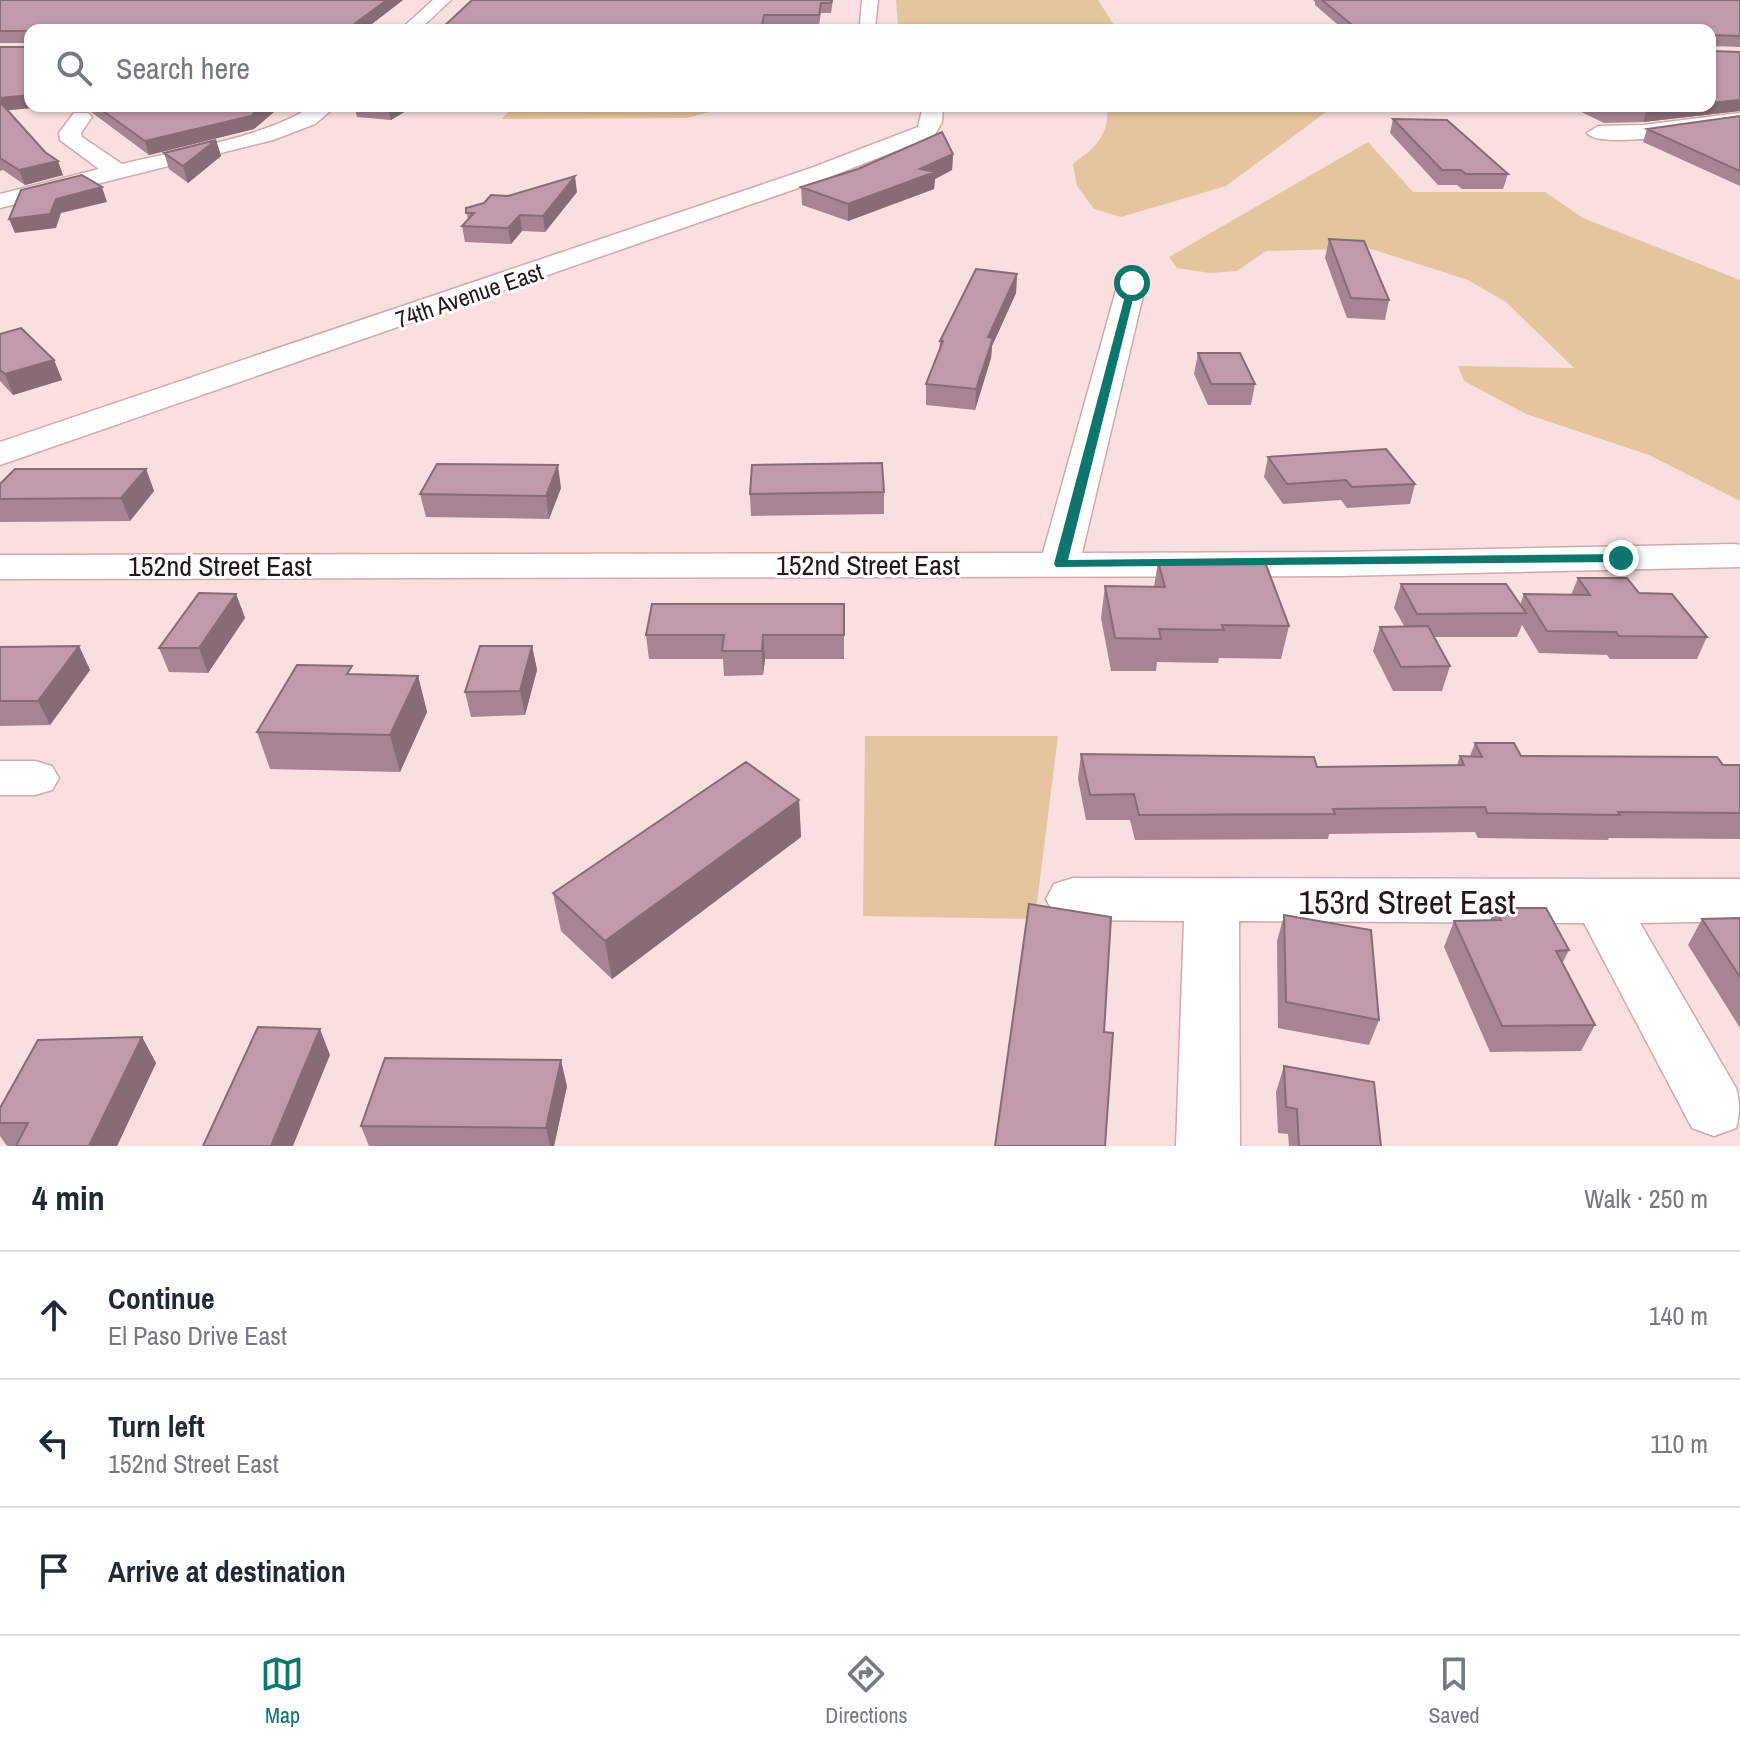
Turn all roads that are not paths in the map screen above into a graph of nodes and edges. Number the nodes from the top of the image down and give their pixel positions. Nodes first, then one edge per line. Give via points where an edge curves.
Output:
1 (443, 0) edge
2 (870, 0) edge
3 (416, 24) edge
4 (869, 24) dead end
5 (317, 112) edge
6 (932, 114) edge
7 (81, 117) dead end
8 (1740, 119) edge
9 (1598, 133) dead end
10 (119, 172) junction
11 (0, 201) edge
12 (1132, 283) dead end
13 (0, 454) edge
14 (1736, 556) dead end
15 (1060, 564) junction
16 (0, 567) edge
17 (1073, 899) dead end
18 (1740, 900) edge
19 (1212, 901) junction
20 (1600, 902) junction
21 (1714, 1108) dead end
22 (1208, 1146) edge

1 - 3 street
2 - 4 street
5 - 10 street via 265,135
6 - 13 street, 74th Avenue East via 926,131 819,173
7 - 10 street via 71,140
8 - 9 street
10 - 11 street
12 - 15 street
14 - 15 street, 152nd Street East
15 - 16 street, 152nd Street East
17 - 19 street, 153rd Street East
18 - 20 street, 153rd Street East
19 - 20 street, 153rd Street East
19 - 22 street
20 - 21 street

